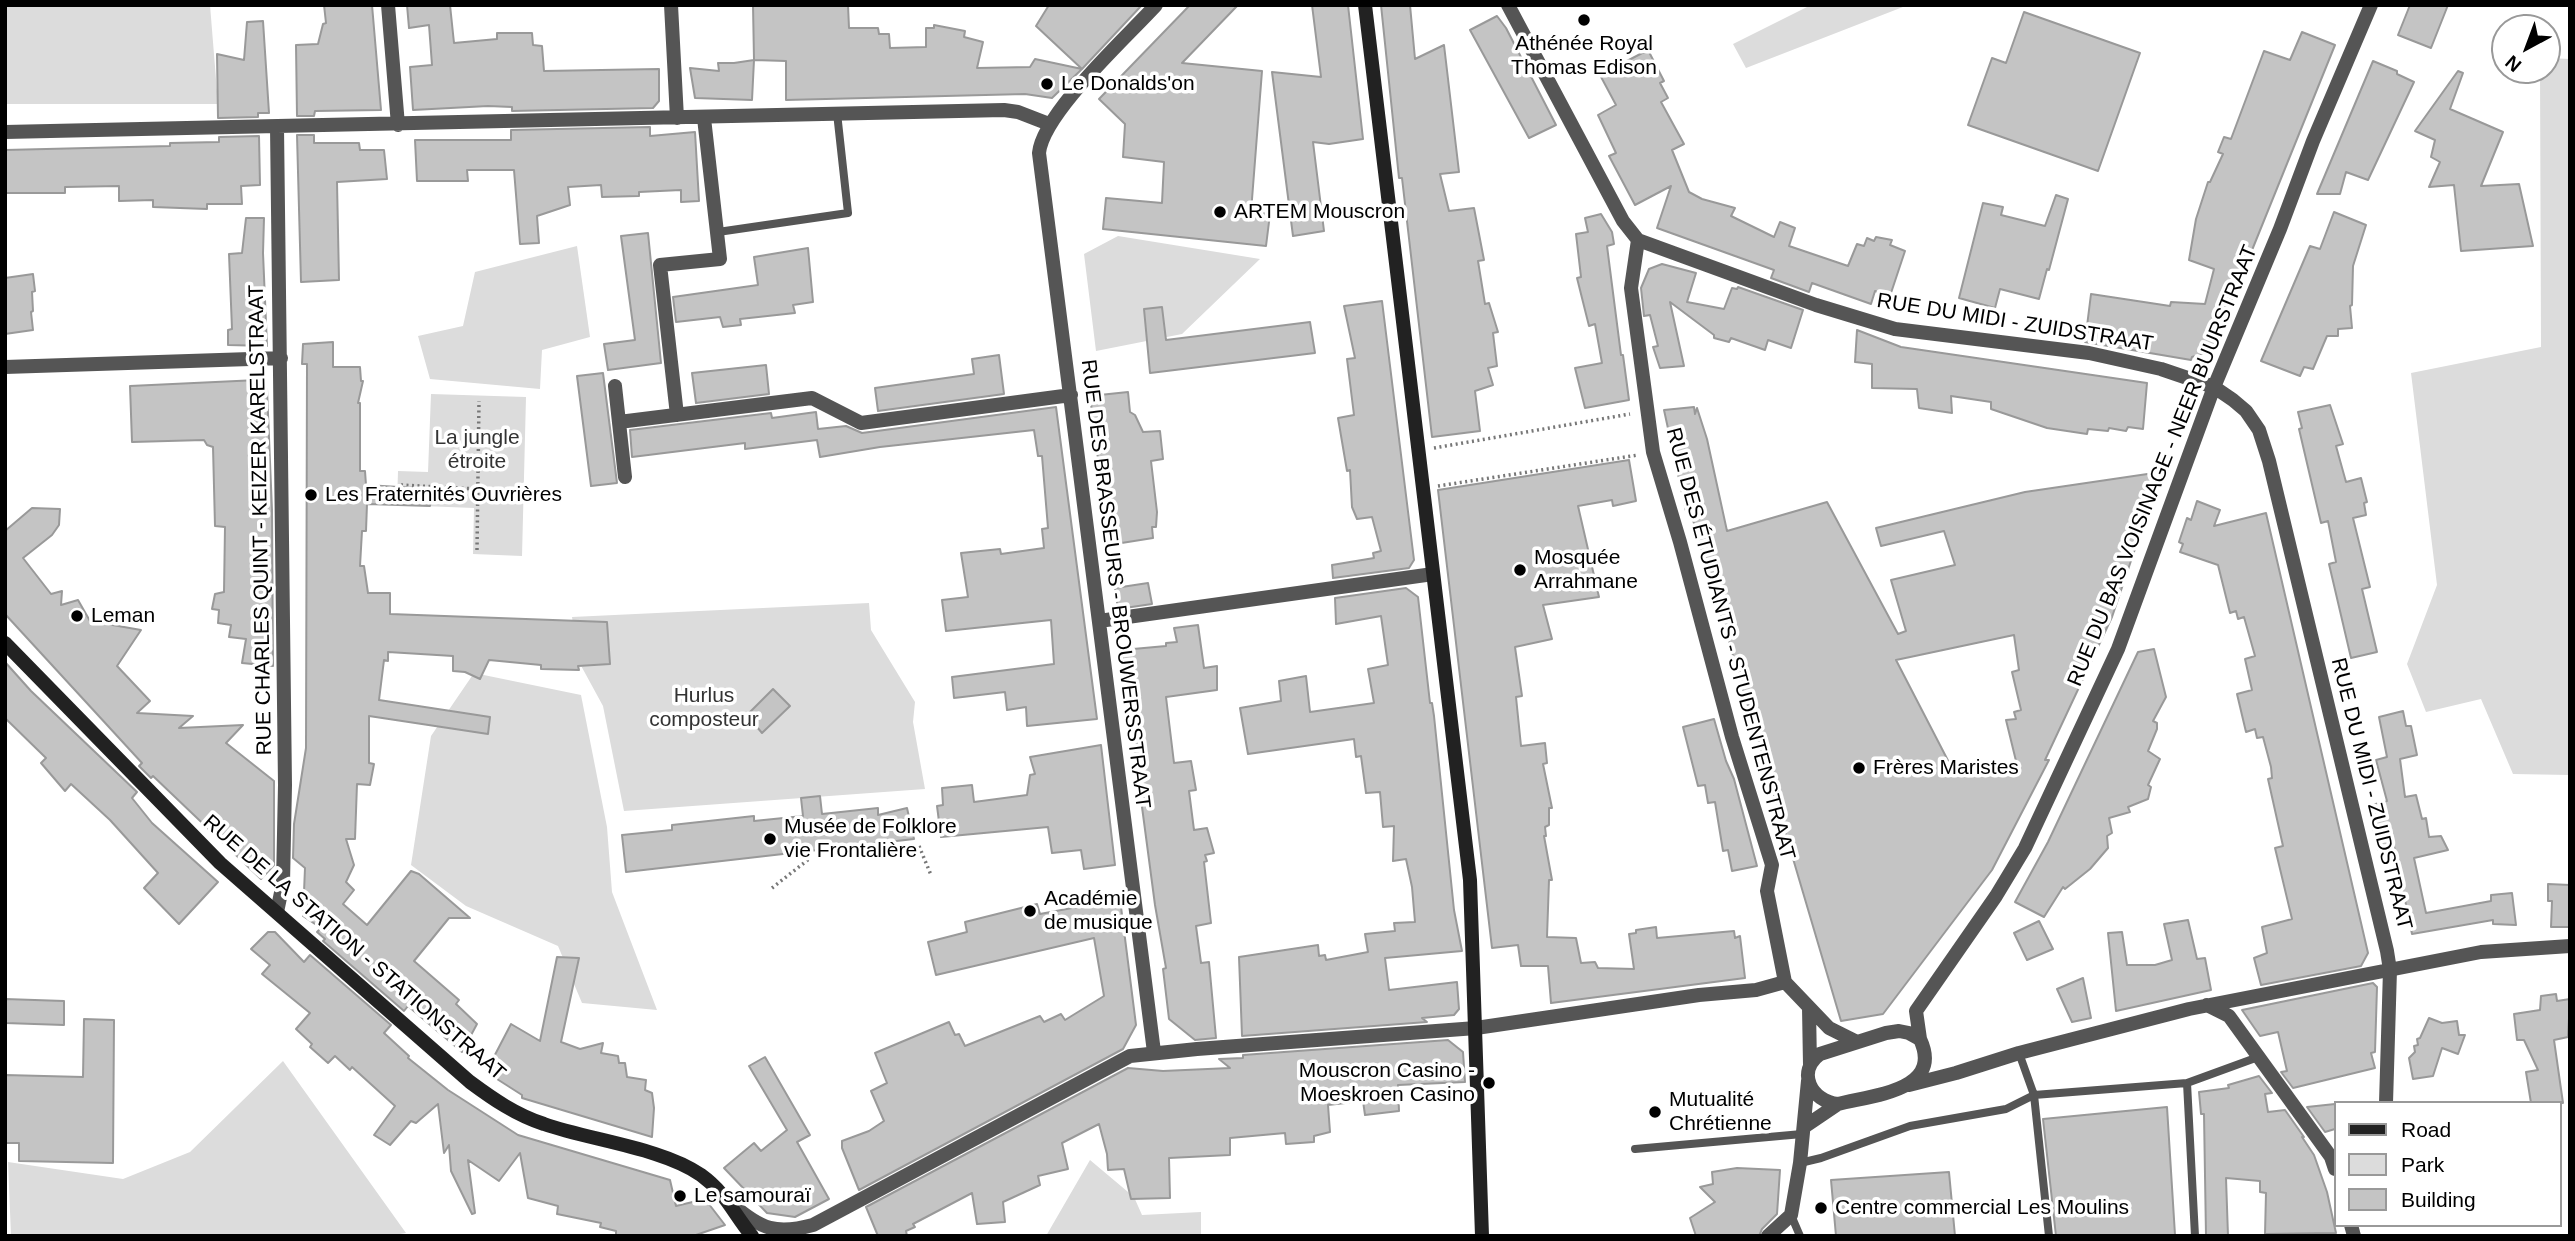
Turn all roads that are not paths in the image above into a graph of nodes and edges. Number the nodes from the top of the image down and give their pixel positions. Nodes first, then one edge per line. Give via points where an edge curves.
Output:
1 (388, 5) edge
2 (671, 5) edge
3 (1156, 5) edge
4 (1365, 5) edge
5 (1508, 5) edge
6 (2371, 5) edge
7 (837, 113) junction
8 (677, 117) junction
9 (704, 118) junction
10 (1049, 124) junction
11 (398, 125) junction
12 (278, 127) junction
13 (5, 132) edge
14 (718, 232) junction
15 (1638, 240) junction
16 (281, 358) junction
17 (5, 367) edge
18 (615, 386) dead end
19 (2214, 387) junction
20 (1071, 395) junction
21 (677, 415) junction
22 (619, 422) junction
23 (625, 477) dead end
24 (1433, 574) junction
25 (1099, 621) junction
26 (5, 643) edge
27 (277, 912) junction
28 (2570, 946) edge
29 (2390, 970) junction
30 (1785, 982) junction
31 (2207, 1005) junction
32 (1809, 1008) junction
33 (1476, 1028) junction
34 (1920, 1039) junction
35 (1857, 1042) junction
36 (1154, 1052) junction
37 (2019, 1053) junction
38 (2261, 1056) junction
39 (1926, 1059) junction
40 (1810, 1065) junction
41 (1956, 1073) junction
42 (1808, 1081) junction
43 (2187, 1083) junction
44 (1909, 1085) junction
45 (2034, 1095) junction
46 (2386, 1101) edge
47 (1838, 1104) junction
48 (1802, 1136) junction
49 (1635, 1149) dead end
50 (2334, 1161) edge
51 (1800, 1163) junction
52 (728, 1200) junction
53 (1791, 1215) junction
54 (813, 1225) junction
55 (749, 1234) edge
56 (801, 1236) edge
57 (1482, 1236) edge
58 (1768, 1236) edge
59 (1800, 1236) edge
60 (2049, 1236) edge
61 (2195, 1236) edge

1 - 11 street
2 - 8 street
3 - 10 street
4 - 24 street
5 - 15 street via 1623,221
6 - 19 street, RUE DU BAS VOISINAGE - NEER BUURSTRAAT
7 - 9 street
7 - 10 street via 1004,110
7 - 14 lane via 848,213
8 - 9 street
8 - 11 street
9 - 14 street
10 - 20 street, RUE DES BRASSEURS - BROUWERSSTRAAT via 1040,143 1039,164
11 - 12 street
12 - 13 street
12 - 16 street, RUE CHARLES QUINT - KEIZER KARELSTRAAT
14 - 21 street via 720,258 660,265
15 - 19 street, RUE DU MIDI - ZUIDSTRAAT via 1895,329 2089,353
15 - 30 street, RUE DES ÉTUDIANTS - STUDENTENSTRAAT via 1630,288 1653,452 1772,865 1767,891
16 - 17 street
16 - 27 street, RUE CHARLES QUINT - KEIZER KARELSTRAAT via 285,786 283,883
18 - 22 street
19 - 29 street, RUE DU MIDI - ZUIDSTRAAT via 2246,411 2259,430 2269,461
19 - 34 street, RUE DU BAS VOISINAGE - NEER BUURSTRAAT via 2118,649 2025,848 1916,1011
20 - 21 street via 862,423 812,398
20 - 25 street, RUE DES BRASSEURS - BROUWERSSTRAAT
21 - 22 street
22 - 23 street
24 - 25 street
24 - 33 street via 1470,880
25 - 36 street, RUE DES BRASSEURS - BROUWERSSTRAAT
26 - 27 street, RUE DE LA STATION - STATIONSTRAAT via 178,821
27 - 52 street, RUE DE LA STATION - STATIONSTRAAT via 493,1098 543,1124 682,1164
28 - 29 street via 2481,952
29 - 31 street
29 - 46 street, RUE DU MIDI - ZUIDSTRAAT
30 - 32 street
30 - 33 street via 1756,990
31 - 37 street
31 - 38 street via 2229,1016
32 - 35 street via 1829,1028
32 - 40 street
33 - 36 street
33 - 57 street
34 - 35 street via 1899,1031
34 - 39 street, RUE DU BAS VOISINAGE - NEER BUURSTRAAT
35 - 40 street via 1820,1054
36 - 54 street via 1109,1066
37 - 41 street
37 - 45 lane
38 - 43 lane
38 - 50 street
39 - 41 street
39 - 44 street via 1922,1073
40 - 42 street
41 - 44 street
42 - 47 street via 1818,1097
42 - 48 street
43 - 45 lane
43 - 61 lane
44 - 47 street
45 - 51 lane via 2006,1109 1910,1126
45 - 60 lane
47 - 48 street
48 - 49 lane
48 - 51 street
51 - 53 street
52 - 54 street via 768,1229
52 - 55 street, RUE DE LA STATION - STATIONSTRAAT
53 - 58 street
53 - 59 lane
54 - 56 street

